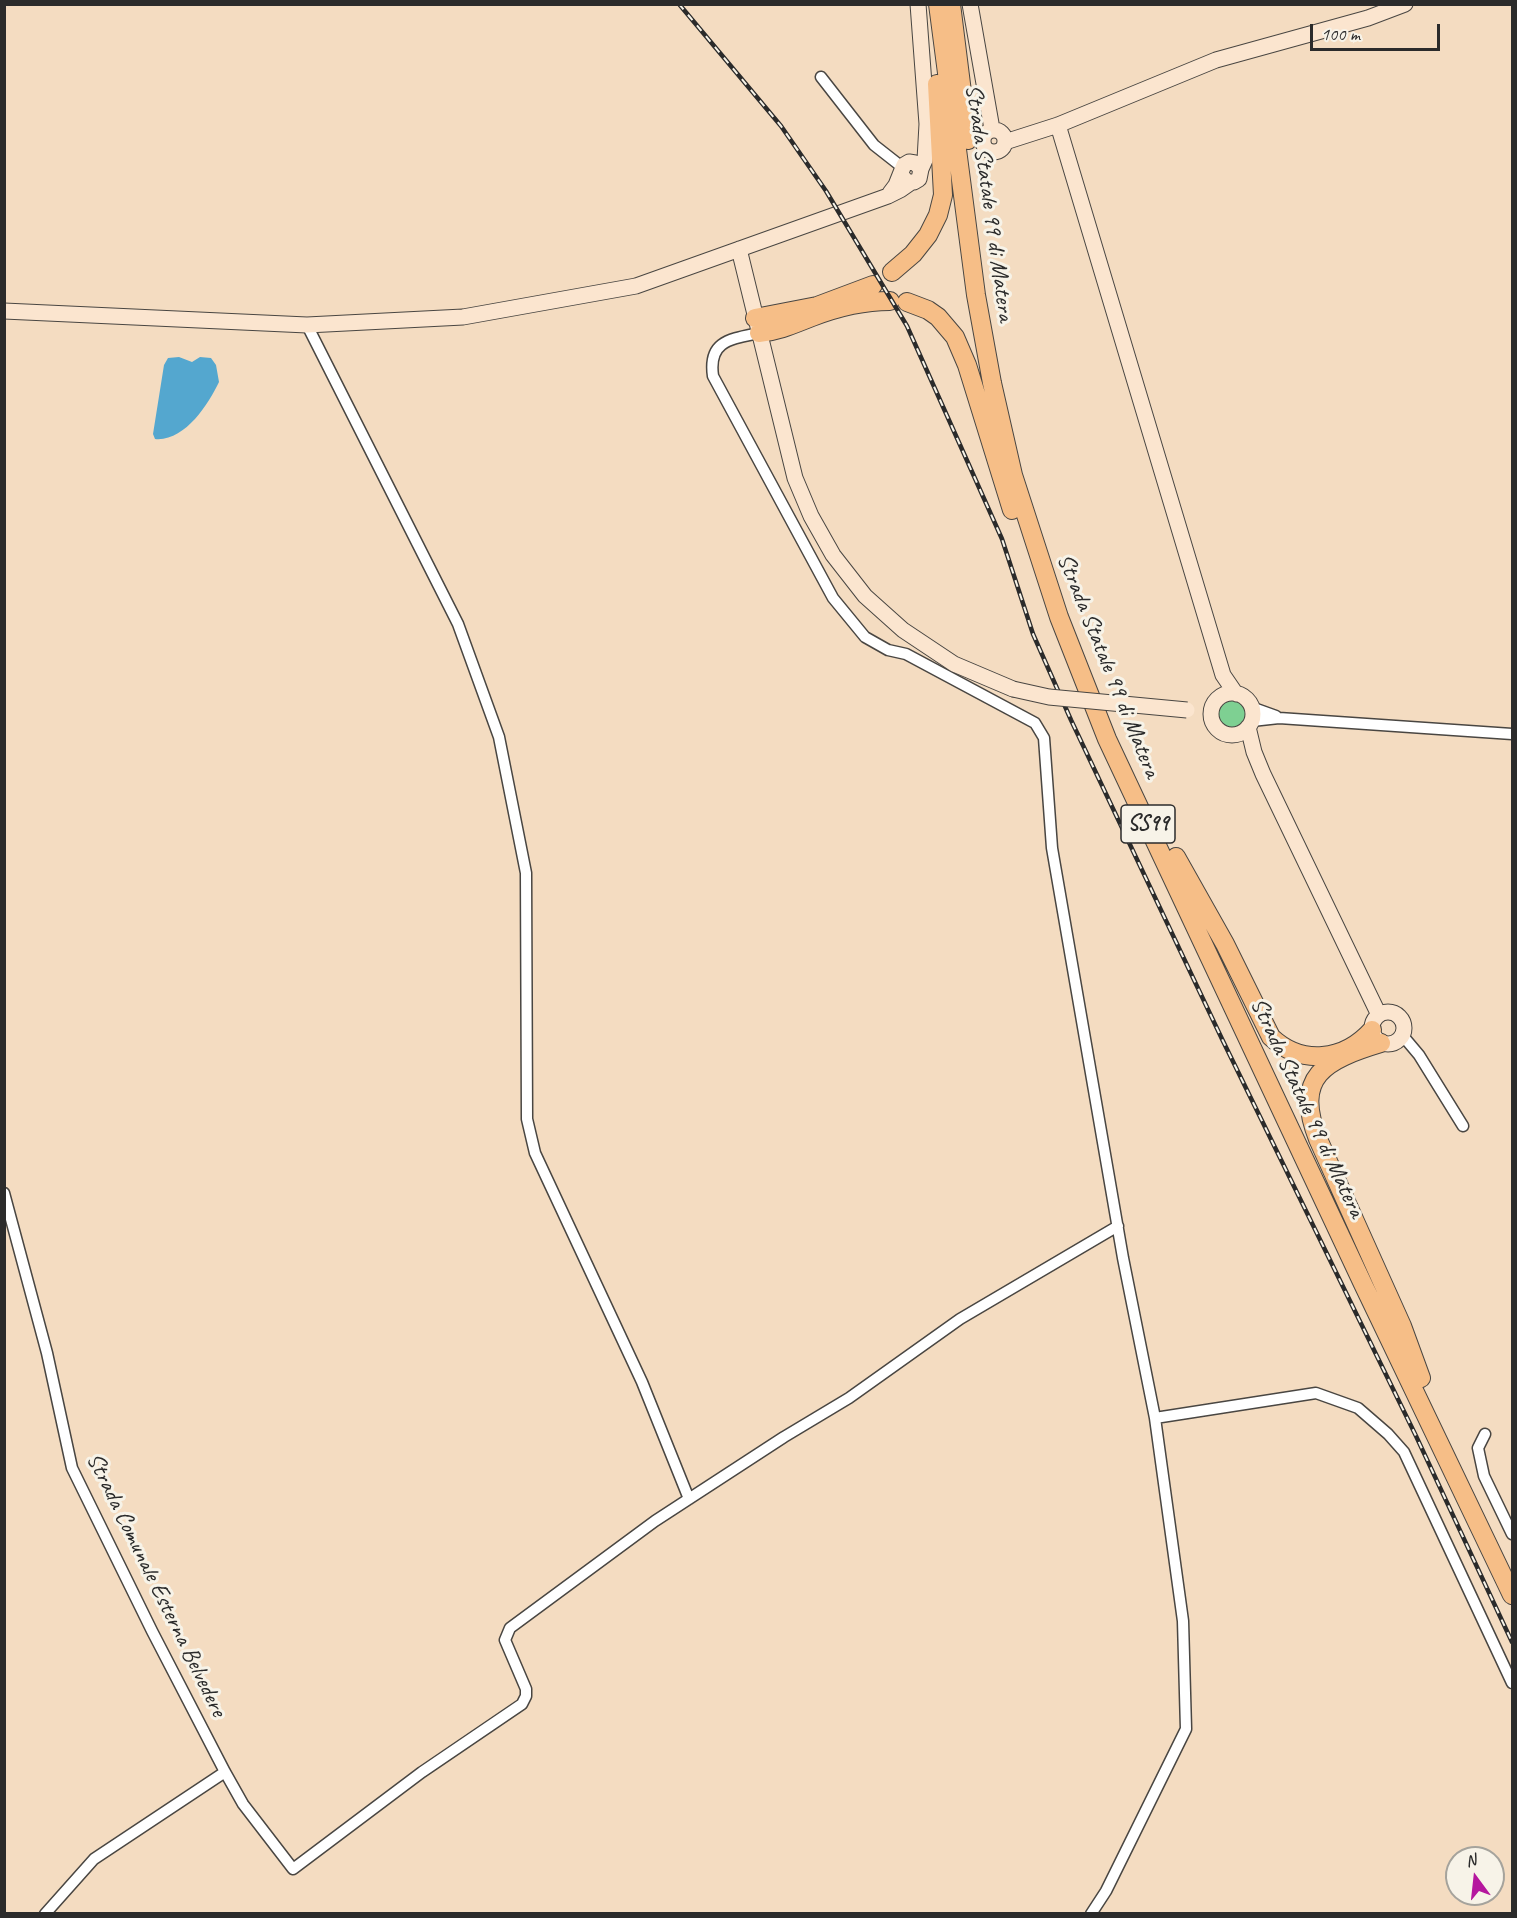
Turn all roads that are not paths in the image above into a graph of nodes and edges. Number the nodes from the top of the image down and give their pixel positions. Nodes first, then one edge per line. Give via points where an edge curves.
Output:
1 (918, 4) edge
2 (933, 4) edge
3 (938, 4) edge
4 (951, 4) edge
5 (970, 4) edge
6 (1405, 4) edge
7 (821, 78) dead end
8 (1058, 125) junction
9 (909, 171) junction
10 (739, 249) junction
11 (891, 272) dead end
12 (873, 285) dead end
13 (4, 311) edge
14 (307, 325) junction
15 (757, 325) junction
16 (1222, 675) junction
17 (1236, 694) junction
18 (1216, 701) junction
19 (1187, 710) junction
20 (1213, 723) junction
21 (1246, 723) junction
22 (1512, 734) edge
23 (1107, 739) junction
24 (1176, 856) junction
25 (1377, 1029) junction
26 (1403, 1036) junction
27 (1463, 1126) dead end
28 (4, 1193) edge
29 (1118, 1226) junction
30 (1421, 1378) junction
31 (1155, 1418) junction
32 (1485, 1434) dead end
33 (689, 1499) junction
34 (1512, 1534) edge
35 (1512, 1570) edge
36 (1512, 1595) edge
37 (1512, 1683) edge
38 (225, 1772) junction
39 (45, 1914) edge
40 (1091, 1914) edge

1 - 9 street via 927,143
2 - 11 highway via 943,195 928,235
3 - 23 highway, Strada Statale 99 di Matera / SS99 via 976,295 994,394 1034,545
4 - 24 highway, SS99 via 987,294 1023,470 1068,613
5 - 8 street via 992,129 982,140 987,150 998,151 1005,142
6 - 8 street via 1216,60
7 - 9 street via 874,146
8 - 16 street
9 - 10 street via 888,196
10 - 14 street via 636,286 462,317
10 - 15 street
12 - 15 highway
13 - 14 street
14 - 33 street via 458,624 499,737 526,873 527,1119 536,1153 642,1382
15 - 19 street, bridge via 795,478 832,555 865,596 929,649 1013,689 1048,697
15 - 23 highway via 788,328 854,303 899,302 928,310 955,337 1030,564 1066,656
15 - 29 street via 720,346 711,362 713,376 833,598 865,637 888,650 906,654 1035,723 1044,738 1052,849
16 - 17 street
16 - 18 street
17 - 18 street
17 - 21 street via 1245,698
18 - 19 street
18 - 20 street
19 - 20 street
20 - 21 street via 1222,733
21 - 22 street via 1279,718
21 - 25 street via 1254,752
23 - 36 highway, Strada Statale 99 di Matera / SS99
24 - 25 highway via 1271,1037 1282,1048 1315,1057 1334,1054
24 - 30 highway, SS99
25 - 26 street via 1385,1044 1395,1043
25 - 26 street via 1389,1012 1399,1016 1404,1025
25 - 30 highway via 1359,1050 1324,1068 1309,1094 1308,1109
26 - 27 street via 1419,1054
28 - 38 street, Strada Comunale Esterna Belvedere via 48,1353 72,1468
29 - 31 street
29 - 33 street via 960,1318 849,1398
30 - 35 highway, SS99
31 - 37 street via 1316,1393 1358,1408 1404,1452
31 - 40 street via 1183,1621 1186,1730 1106,1892
32 - 34 street via 1478,1449 1484,1476
33 - 38 street, Strada Comunale Esterna Belvedere via 507,1632 506,1644 526,1689 522,1704 422,1772 292,1869 243,1804
38 - 39 street via 94,1859

